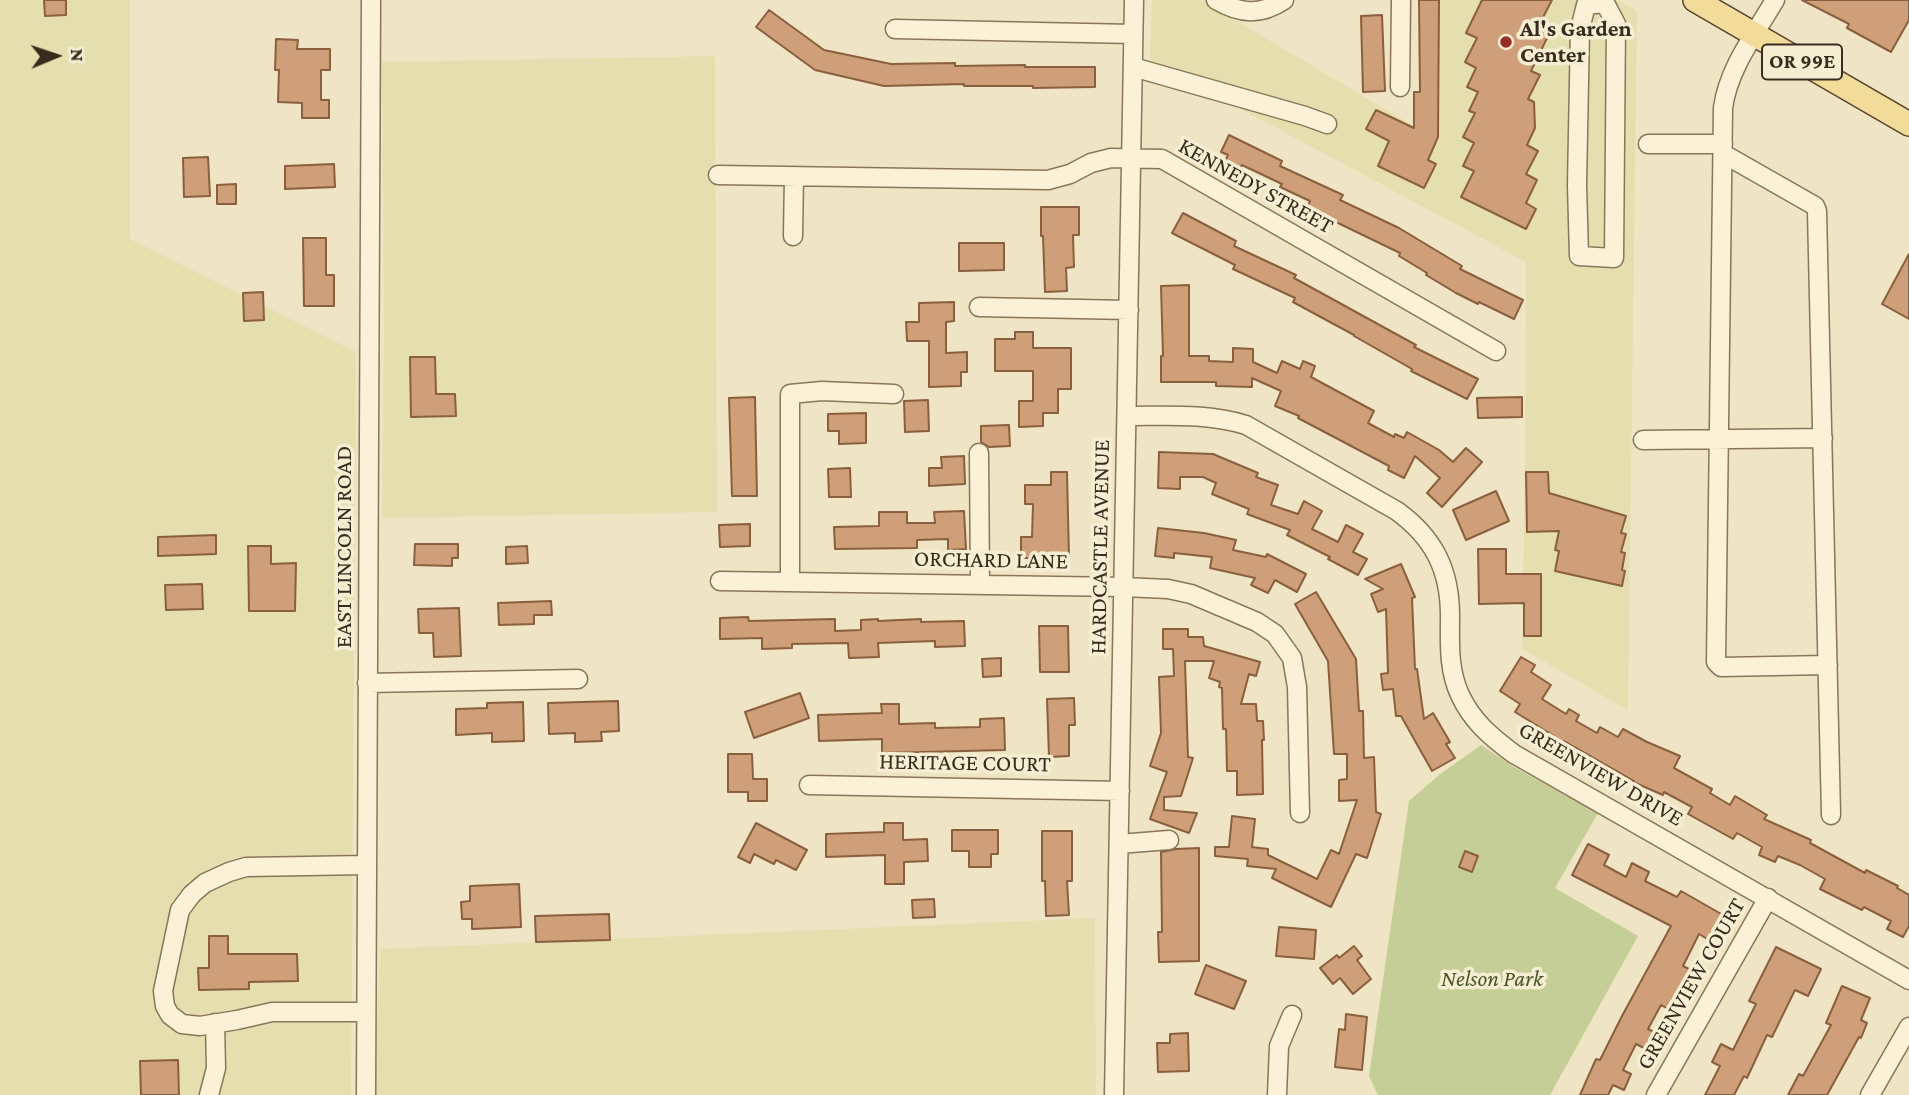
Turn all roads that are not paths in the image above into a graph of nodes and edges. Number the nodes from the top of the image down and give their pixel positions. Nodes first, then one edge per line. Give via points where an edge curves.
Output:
1 (372, 0) edge
2 (1134, 0) edge
3 (1216, 0) edge
4 (1284, 0) edge
5 (1401, 0) edge
6 (1695, 0) edge
7 (1775, 0) edge
8 (1604, 1) edge
9 (895, 29) dead end
10 (1133, 34) junction
11 (1755, 35) junction
12 (1133, 67) junction
13 (1400, 87) dead end
14 (1327, 124) dead end
15 (1909, 124) edge
16 (1648, 144) dead end
17 (1723, 150) junction
18 (1131, 157) junction
19 (718, 175) dead end
20 (794, 176) junction
21 (793, 236) dead end
22 (979, 307) dead end
23 (1129, 310) junction
24 (1496, 351) dead end
25 (894, 394) dead end
26 (1127, 416) junction
27 (1822, 438) junction
28 (1643, 440) dead end
29 (1719, 440) junction
30 (979, 453) dead end
31 (720, 581) dead end
32 (790, 581) junction
33 (980, 585) junction
34 (1123, 587) junction
35 (1828, 665) junction
36 (578, 679) dead end
37 (368, 683) junction
38 (809, 785) dead end
39 (1121, 791) junction
40 (1300, 813) dead end
41 (1831, 815) dead end
42 (1169, 841) dead end
43 (1119, 844) junction
44 (366, 865) junction
45 (1768, 898) junction
46 (1909, 980) edge
47 (366, 1012) junction
48 (1292, 1015) dead end
49 (215, 1023) junction
50 (1909, 1027) edge
51 (209, 1095) edge
52 (366, 1095) edge
53 (1114, 1095) edge
54 (1277, 1095) edge
55 (1656, 1095) edge
56 (1870, 1095) edge

1 - 37 street, EAST LINCOLN ROAD
2 - 10 street, HARDCASTLE AVENUE
3 - 4 street via 1251,12
5 - 13 street
6 - 11 main road, OR 99E
7 - 11 street
8 - 8 street via 1586,5 1580,29 1579,256 1614,258 1616,24
9 - 10 street
10 - 12 street, HARDCASTLE AVENUE
11 - 15 main road, OR 99E
11 - 17 street via 1725,92
12 - 14 street
12 - 18 street, HARDCASTLE AVENUE
16 - 17 street
17 - 27 street via 1817,211
17 - 29 street
18 - 20 street, KENNEDY STREET via 1091,163 1048,180
18 - 23 street, HARDCASTLE AVENUE
18 - 24 street, KENNEDY STREET via 1168,162
19 - 20 street, KENNEDY STREET
20 - 21 street
22 - 23 street
23 - 26 street, HARDCASTLE AVENUE
25 - 32 street via 790,394
26 - 34 street, HARDCASTLE AVENUE
26 - 45 street, GREENVIEW DRIVE via 1206,416 1246,425 1409,520 1432,545 1447,578 1454,678 1480,726 1514,754
27 - 29 street
27 - 35 street
28 - 29 street
29 - 35 street via 1716,662 1721,667
30 - 33 street
31 - 32 street, ORCHARD LANE
32 - 33 street, ORCHARD LANE
33 - 34 street, ORCHARD LANE
34 - 39 street, HARDCASTLE AVENUE
34 - 40 street, ORCHARD LANE via 1191,594 1275,634 1292,658 1297,687
35 - 41 street
36 - 37 street
37 - 44 street, EAST LINCOLN ROAD
38 - 39 street, HERITAGE COURT
39 - 43 street, HARDCASTLE AVENUE
42 - 43 street
43 - 53 street, HARDCASTLE AVENUE
44 - 47 street, EAST LINCOLN ROAD
44 - 49 street via 246,867 205,883 192,894 180,910 163,991 165,1006 182,1024
45 - 46 street, GREENVIEW DRIVE
45 - 55 street, GREENVIEW COURT
47 - 49 street via 272,1012
47 - 52 street, EAST LINCOLN ROAD
48 - 54 street via 1279,1046
49 - 51 street via 216,1068
50 - 56 street

